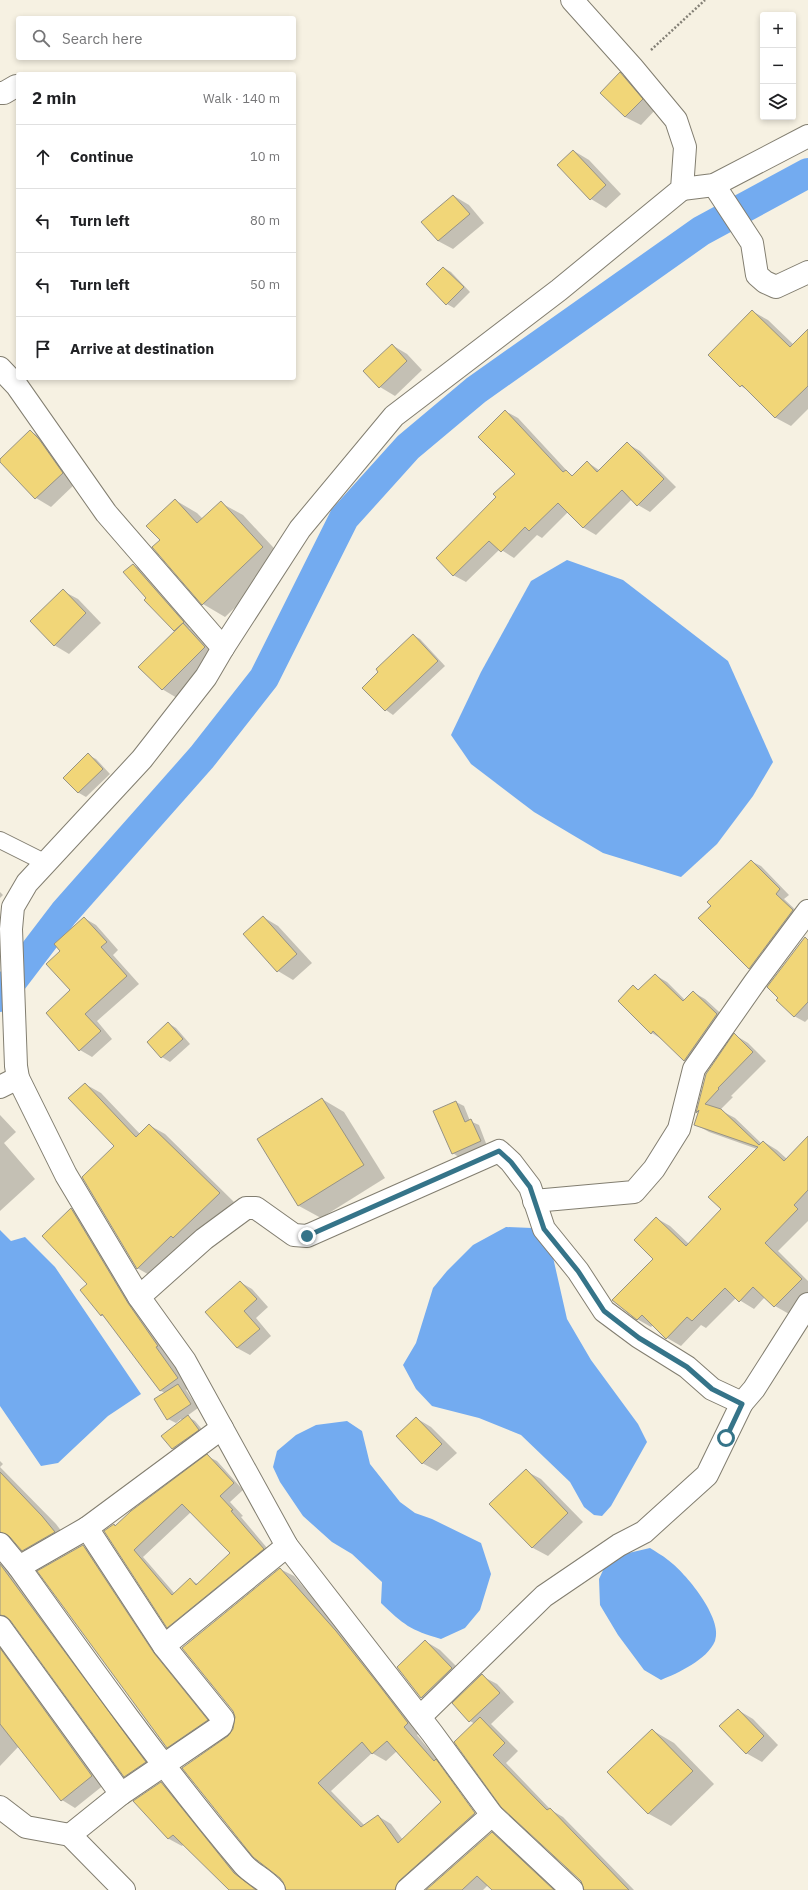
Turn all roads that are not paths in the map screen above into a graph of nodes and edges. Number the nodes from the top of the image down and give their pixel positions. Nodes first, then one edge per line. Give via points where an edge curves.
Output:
1 (572, 0) edge
2 (808, 136) edge
3 (682, 189) junction
4 (719, 193) junction
5 (808, 272) edge
6 (0, 368) edge
7 (223, 648) junction
8 (0, 840) edge
9 (44, 862) junction
10 (808, 911) edge
11 (11, 1077) edge
12 (534, 1201) junction
13 (139, 1297) junction
14 (808, 1304) edge
15 (742, 1404) junction
16 (222, 1428) junction
17 (87, 1528) junction
18 (0, 1544) edge
19 (287, 1546) junction
20 (19, 1567) junction
21 (0, 1627) edge
22 (164, 1646) junction
23 (420, 1717) junction
24 (165, 1764) junction
25 (121, 1794) junction
26 (0, 1808) edge
27 (492, 1815) junction
28 (70, 1835) junction
29 (124, 1890) edge
30 (274, 1890) edge
31 (407, 1890) edge
32 (572, 1890) edge

1 - 3 street via 676,120 685,147
2 - 4 street
3 - 4 street
3 - 7 street via 559,290 394,416 300,529
4 - 5 street via 752,243 757,275 776,287
6 - 7 street via 17,386 106,513
7 - 9 street via 206,677 142,759
8 - 9 lane
9 - 11 street via 27,883 13,907
10 - 12 street via 694,1069 679,1129 654,1169 634,1192
11 - 13 street
12 - 13 street via 530,1187 499,1151 307,1236 294,1235 256,1208 246,1208 204,1239
12 - 15 street via 544,1229 578,1271 604,1311 639,1338 687,1367 712,1389
13 - 16 street via 185,1361
14 - 15 street
15 - 23 street via 707,1474 644,1532 619,1545 544,1596
16 - 17 street
16 - 19 street
17 - 20 street
17 - 22 street
18 - 20 street
19 - 22 street
19 - 23 street
20 - 24 street via 98,1678
21 - 25 street
22 - 24 street via 223,1719 221,1726
23 - 27 street
24 - 25 street
24 - 30 street via 246,1866
25 - 28 street
26 - 28 street via 26,1828
27 - 31 street
27 - 32 street
28 - 29 street

